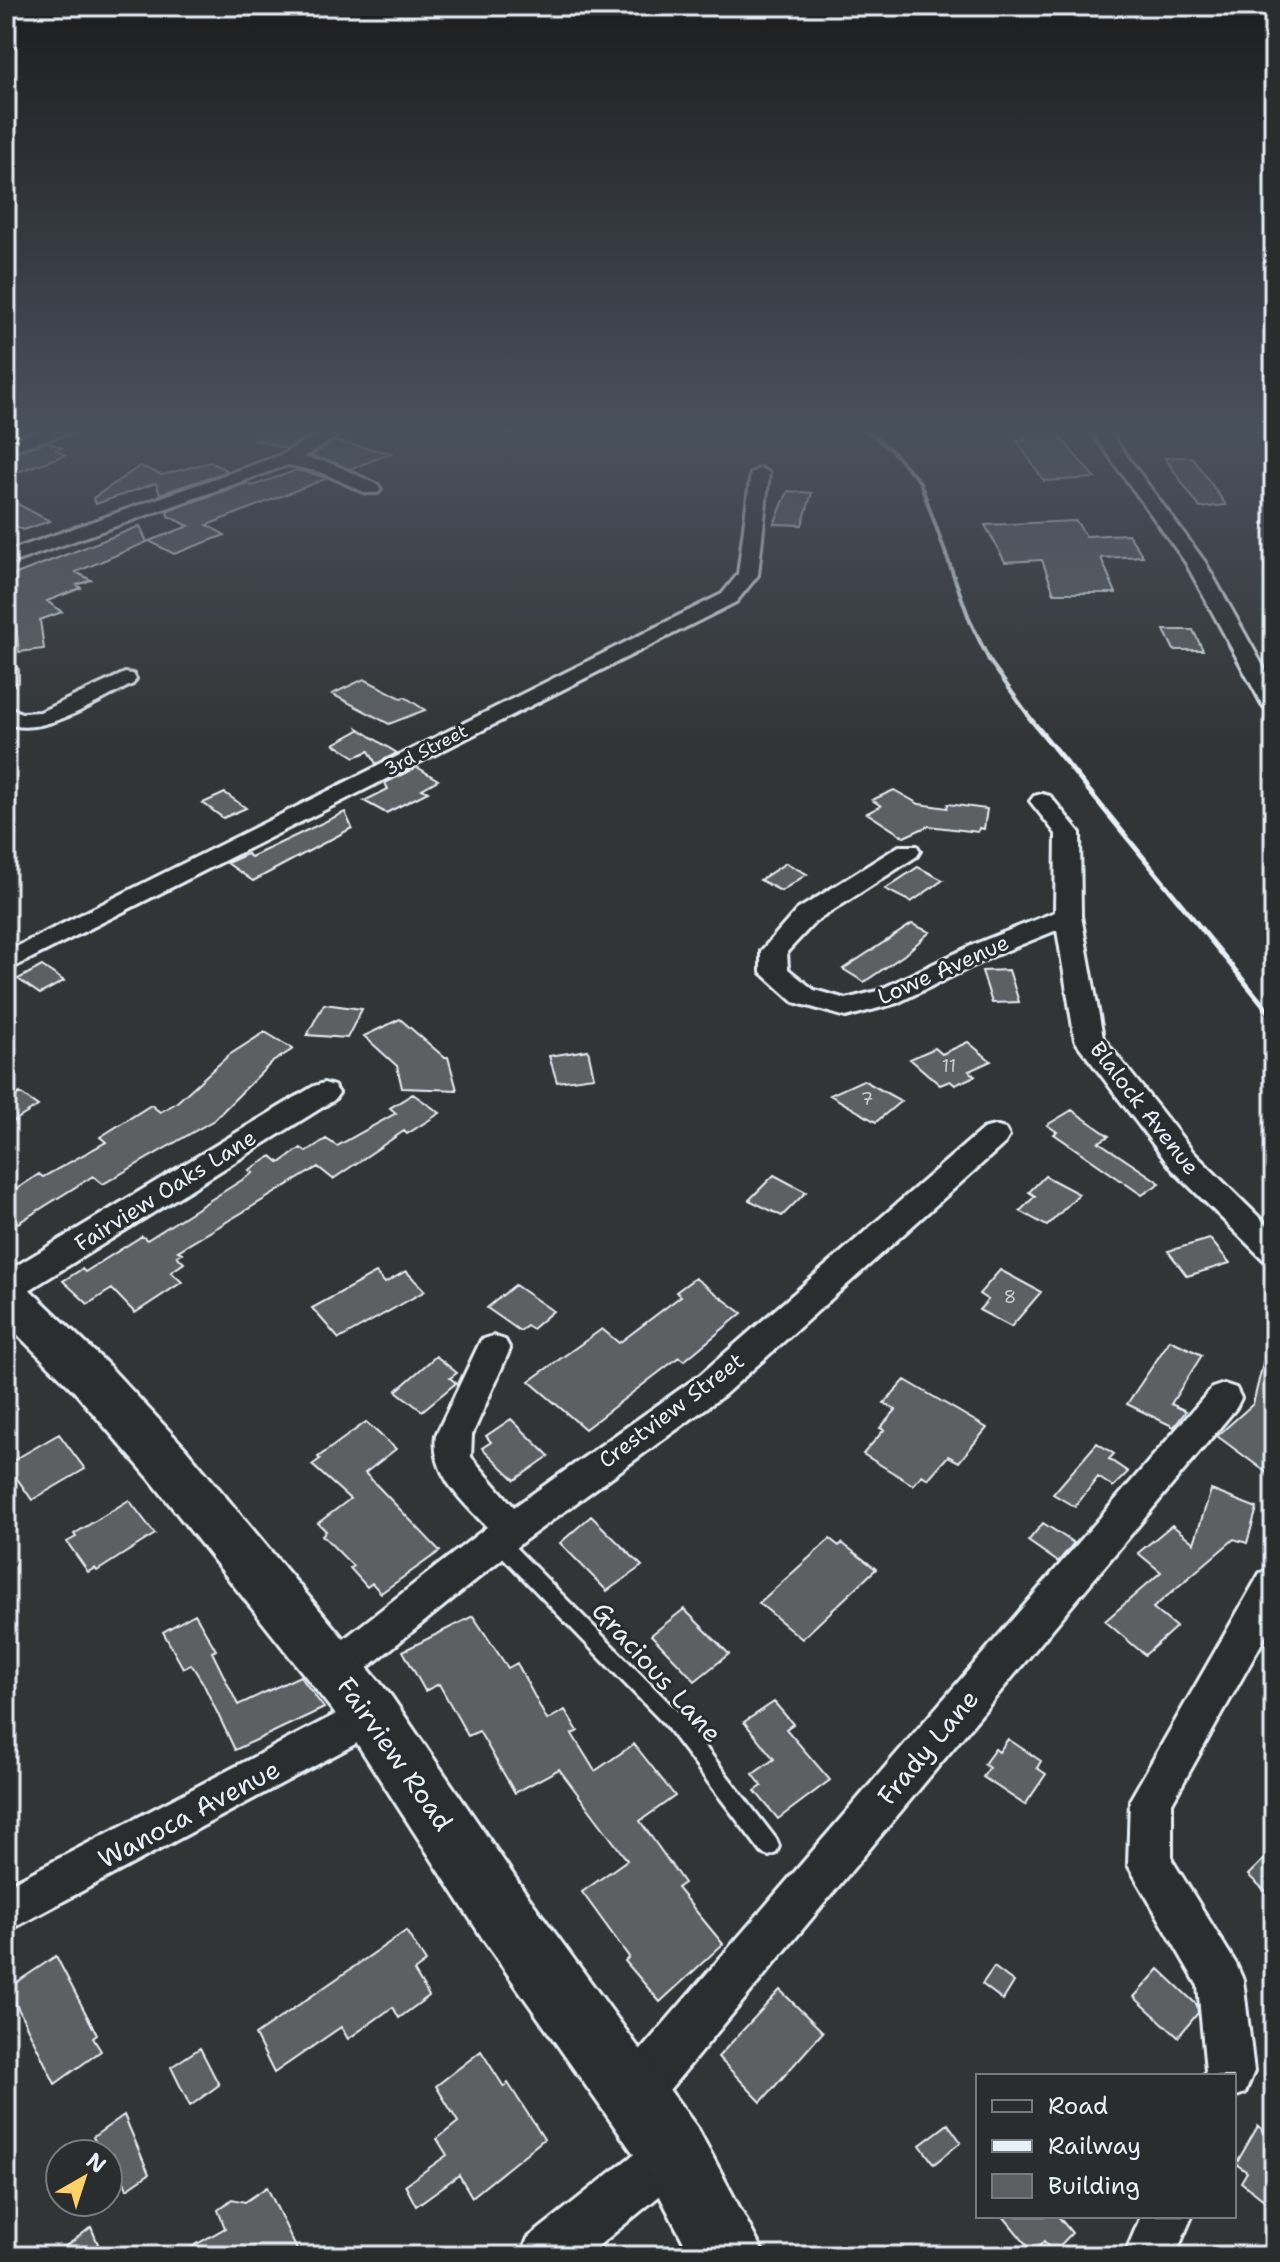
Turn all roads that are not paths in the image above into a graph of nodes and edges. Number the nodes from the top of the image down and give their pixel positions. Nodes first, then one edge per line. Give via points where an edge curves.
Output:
1 (78, 534) edge
2 (753, 534) edge
3 (1174, 534) edge
4 (6, 539) edge
5 (29, 551) junction
6 (6, 559) edge
7 (6, 670) edge
8 (125, 679) dead end
9 (6, 681) edge
10 (1274, 706) edge
11 (6, 712) edge
12 (1042, 801) dead end
13 (908, 851) dead end
14 (1068, 916) junction
15 (6, 963) edge
16 (324, 1093) dead end
17 (994, 1136) dead end
18 (1274, 1251) edge
19 (6, 1288) edge
20 (6, 1294) edge
21 (493, 1349) dead end
22 (1224, 1398) dead end
23 (505, 1535) junction
24 (1274, 1585) edge
25 (336, 1669) junction
26 (371, 1715) junction
27 (769, 1846) dead end
28 (6, 1910) edge
29 (1228, 2074) edge
30 (633, 2096) junction
31 (674, 2153) junction
32 (1166, 2218) edge
33 (546, 2256) edge
34 (729, 2256) edge
35 (1149, 2256) edge

1 - 5 street
2 - 15 street, 3rd Street via 748,575 729,598
3 - 10 street
4 - 5 street
5 - 6 street
7 - 9 street
8 - 11 street via 37,720 16,720
12 - 14 street, Blalock Avenue via 1068,833
13 - 14 street, Lowe Avenue via 806,916 774,951 775,972 804,996 846,1008 887,997
14 - 18 street, Blalock Avenue via 1089,1040 1183,1161
16 - 19 street, Fairview Oaks Lane
17 - 23 street, Crestview Street via 712,1385
20 - 25 main road, Fairview Road via 167,1463
21 - 23 street via 452,1448 454,1461
22 - 30 street, Frady Lane
23 - 25 street, Crestview Street
23 - 27 lane, Gracious Lane via 672,1719
24 - 29 street via 1151,1800 1150,1865 1220,1980
25 - 26 main road, Fairview Road
26 - 28 street, Wanoca Avenue
26 - 30 main road, Fairview Road via 505,1917
30 - 31 main road, Fairview Road
31 - 33 street
31 - 34 main road, Fairview Road
32 - 35 street

